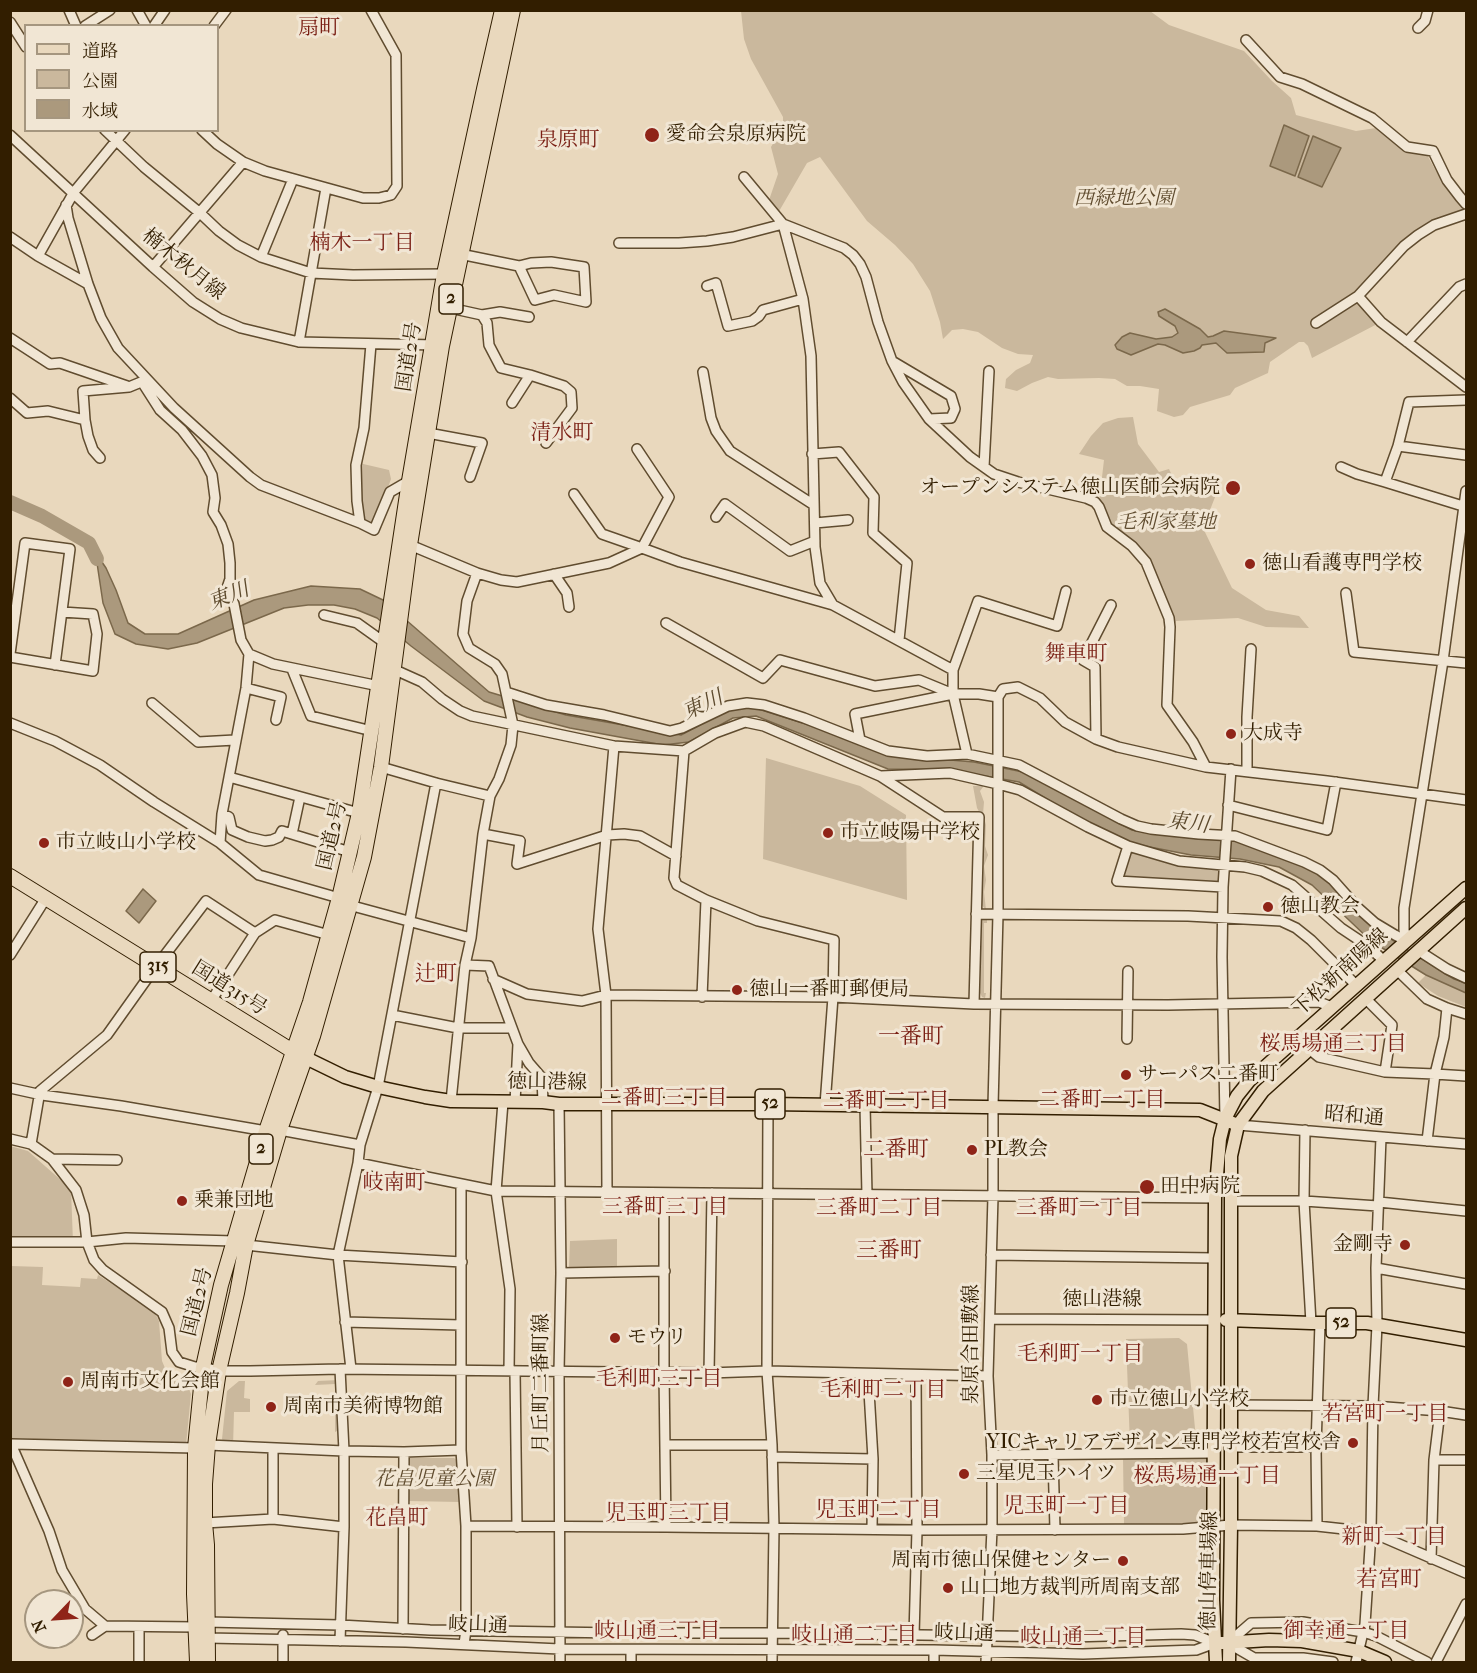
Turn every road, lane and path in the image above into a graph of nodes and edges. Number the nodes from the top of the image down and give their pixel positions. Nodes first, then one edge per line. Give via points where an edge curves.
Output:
1 (69, 10) edge
2 (110, 10) edge
3 (137, 10) edge
4 (165, 10) edge
5 (226, 10) edge
6 (371, 10) edge
7 (502, 10) edge
8 (513, 10) edge
9 (1428, 10) edge
10 (10, 22) edge
11 (75, 24) edge
12 (88, 24) edge
13 (145, 24) edge
14 (155, 24) edge
15 (216, 24) edge
16 (1418, 28) dead end
17 (1246, 40) dead end
18 (24, 44) edge
19 (107, 132) edge
20 (123, 132) edge
21 (204, 132) edge
22 (10, 135) edge
23 (116, 141) junction
24 (243, 162) junction
25 (744, 177) dead end
26 (293, 179) junction
27 (326, 188) junction
28 (74, 192) junction
29 (1467, 204) edge
30 (66, 205) junction
31 (200, 213) junction
32 (1467, 214) edge
33 (783, 224) junction
34 (10, 237) edge
35 (619, 243) dead end
36 (460, 254) junction
37 (38, 256) junction
38 (261, 257) junction
39 (519, 266) junction
40 (153, 267) junction
41 (311, 273) junction
42 (444, 274) junction
43 (88, 284) junction
44 (1467, 284) edge
45 (706, 286) dead end
46 (1358, 296) junction
47 (803, 299) junction
48 (450, 308) junction
49 (482, 315) junction
50 (529, 317) dead end
51 (1316, 323) dead end
52 (10, 338) edge
53 (299, 342) junction
54 (1407, 342) junction
55 (371, 345) junction
56 (437, 345) junction
57 (892, 361) junction
58 (989, 371) dead end
59 (703, 372) dead end
60 (530, 375) junction
61 (144, 380) junction
62 (129, 387) junction
63 (1467, 387) edge
64 (10, 398) edge
65 (1467, 400) edge
66 (513, 403) dead end
67 (929, 419) junction
68 (85, 420) junction
69 (428, 433) junction
70 (546, 443) dead end
71 (1398, 446) junction
72 (637, 449) dead end
73 (812, 454) junction
74 (1467, 455) edge
75 (100, 458) dead end
76 (984, 467) junction
77 (1341, 467) dead end
78 (470, 477) dead end
79 (409, 481) junction
80 (1385, 482) junction
81 (1467, 491) edge
82 (574, 494) dead end
83 (814, 505) junction
84 (1465, 507) edge
85 (716, 517) dead end
86 (848, 520) dead end
87 (360, 523) junction
88 (814, 523) junction
89 (815, 541) junction
90 (410, 545) junction
91 (642, 548) junction
92 (477, 573) junction
93 (554, 574) junction
94 (399, 588) junction
95 (1066, 591) dead end
96 (1346, 593) dead end
97 (833, 605) junction
98 (1111, 605) dead end
99 (569, 607) dead end
100 (62, 612) junction
101 (324, 615) dead end
102 (666, 622) dead end
103 (899, 640) junction
104 (391, 646) junction
105 (1251, 649) dead end
106 (249, 654) junction
107 (10, 656) edge
108 (1443, 661) junction
109 (1467, 663) edge
110 (55, 665) junction
111 (292, 669) junction
112 (393, 669) junction
113 (953, 670) junction
114 (379, 686) junction
115 (246, 688) junction
116 (507, 692) junction
117 (953, 694) junction
118 (998, 697) junction
119 (152, 704) dead end
120 (276, 720) dead end
121 (10, 723) edge
122 (513, 725) junction
123 (372, 731) junction
124 (1096, 739) junction
125 (235, 740) junction
126 (860, 740) junction
127 (614, 746) junction
128 (684, 752) junction
129 (967, 754) junction
130 (997, 760) junction
131 (381, 767) junction
132 (1206, 767) junction
133 (1231, 769) junction
134 (1247, 770) junction
135 (880, 776) junction
136 (229, 777) junction
137 (1336, 782) junction
138 (436, 783) junction
139 (998, 784) junction
140 (1422, 794) junction
141 (490, 796) junction
142 (300, 797) junction
143 (1467, 800) edge
144 (1228, 805) junction
145 (359, 813) junction
146 (222, 814) junction
147 (292, 834) junction
148 (483, 834) junction
149 (607, 835) junction
150 (1226, 835) junction
151 (220, 843) junction
152 (1128, 846) junction
153 (350, 852) junction
154 (676, 856) junction
155 (1224, 866) junction
156 (10, 876) edge
157 (1222, 886) junction
158 (1467, 888) edge
159 (46, 898) junction
160 (706, 900) junction
161 (344, 902) junction
162 (1467, 908) edge
163 (976, 914) junction
164 (998, 914) junction
165 (1222, 918) junction
166 (410, 922) junction
167 (255, 933) junction
168 (329, 936) junction
169 (471, 938) junction
170 (1407, 940) junction
171 (1419, 951) junction
172 (10, 955) edge
173 (1384, 961) junction
174 (465, 965) junction
175 (157, 967) junction
176 (1397, 970) junction
177 (1128, 971) dead end
178 (1467, 978) edge
179 (494, 979) junction
180 (1357, 986) junction
181 (606, 995) junction
182 (702, 997) junction
183 (832, 997) junction
184 (1366, 999) junction
185 (211, 1001) junction
186 (974, 1004) junction
187 (995, 1004) junction
188 (1127, 1005) junction
189 (1222, 1005) junction
190 (1332, 1007) junction
191 (1447, 1008) junction
192 (1467, 1014) edge
193 (392, 1015) junction
194 (458, 1028) junction
195 (512, 1028) junction
196 (1127, 1039) dead end
197 (518, 1044) junction
198 (1310, 1049) junction
199 (293, 1052) junction
200 (306, 1059) junction
201 (1385, 1072) junction
202 (1435, 1074) junction
203 (1467, 1076) edge
204 (378, 1087) junction
205 (10, 1089) edge
206 (39, 1094) junction
207 (451, 1101) junction
208 (509, 1102) junction
209 (543, 1102) junction
210 (606, 1103) junction
211 (560, 1104) junction
212 (768, 1104) junction
213 (825, 1105) junction
214 (865, 1105) junction
215 (993, 1106) junction
216 (1225, 1119) junction
217 (1238, 1125) junction
218 (1305, 1130) junction
219 (273, 1131) junction
220 (1380, 1137) junction
221 (10, 1139) edge
222 (1427, 1141) junction
223 (31, 1144) junction
224 (1467, 1144) edge
225 (360, 1145) junction
226 (52, 1159) junction
227 (117, 1160) dead end
228 (358, 1163) junction
229 (461, 1184) junction
230 (496, 1191) junction
231 (560, 1192) junction
232 (607, 1193) junction
233 (664, 1193) junction
234 (768, 1193) junction
235 (712, 1194) junction
236 (867, 1195) junction
237 (993, 1196) junction
238 (1215, 1198) junction
239 (1231, 1201) junction
240 (1304, 1201) junction
241 (1378, 1204) junction
242 (1467, 1211) edge
243 (10, 1242) edge
244 (87, 1242) junction
245 (240, 1243) junction
246 (338, 1255) junction
247 (991, 1255) junction
248 (1214, 1258) junction
249 (462, 1262) junction
250 (1376, 1268) junction
251 (665, 1271) junction
252 (561, 1273) junction
253 (1467, 1284) edge
254 (990, 1319) junction
255 (1232, 1319) junction
256 (1215, 1320) junction
257 (345, 1322) junction
258 (1315, 1323) junction
259 (1377, 1325) junction
260 (461, 1326) junction
261 (1467, 1340) edge
262 (203, 1367) junction
263 (339, 1369) junction
264 (351, 1369) junction
265 (219, 1371) junction
266 (462, 1371) junction
267 (512, 1371) junction
268 (559, 1371) junction
269 (767, 1371) junction
270 (664, 1372) junction
271 (710, 1373) junction
272 (868, 1374) junction
273 (916, 1376) junction
274 (988, 1376) junction
275 (1231, 1405) junction
276 (1317, 1406) junction
277 (1373, 1406) junction
278 (1440, 1411) junction
279 (1467, 1415) edge
280 (666, 1445) junction
281 (772, 1445) junction
282 (202, 1447) junction
283 (1230, 1447) junction
284 (1316, 1447) junction
285 (273, 1448) junction
286 (460, 1450) junction
287 (344, 1451) junction
288 (404, 1452) junction
289 (1213, 1453) junction
290 (992, 1455) junction
291 (1053, 1456) junction
292 (772, 1457) junction
293 (873, 1459) junction
294 (1434, 1460) junction
295 (1467, 1460) edge
296 (273, 1519) junction
297 (205, 1523) junction
298 (1231, 1525) junction
299 (466, 1526) junction
300 (1213, 1526) junction
301 (1317, 1526) junction
302 (344, 1527) junction
303 (518, 1527) junction
304 (560, 1527) junction
305 (666, 1527) junction
306 (774, 1528) junction
307 (872, 1528) junction
308 (992, 1529) junction
309 (917, 1530) junction
310 (1055, 1530) junction
311 (1371, 1532) junction
312 (1431, 1559) junction
313 (1467, 1573) edge
314 (1467, 1604) edge
315 (201, 1625) junction
316 (284, 1625) junction
317 (340, 1625) junction
318 (105, 1626) junction
319 (139, 1627) junction
320 (403, 1629) junction
321 (466, 1630) junction
322 (561, 1631) junction
323 (1363, 1632) junction
324 (772, 1633) junction
325 (92, 1635) dead end
326 (914, 1635) junction
327 (987, 1637) junction
328 (208, 1638) junction
329 (282, 1639) junction
330 (340, 1641) junction
331 (1222, 1643) junction
332 (464, 1644) junction
333 (560, 1649) junction
334 (772, 1649) junction
335 (631, 1650) junction
336 (934, 1650) junction
337 (1357, 1657) edge
338 (986, 1658) edge
339 (139, 1662) edge
340 (197, 1662) edge
341 (208, 1662) edge
342 (283, 1662) edge
343 (560, 1662) edge
344 (631, 1662) edge
345 (772, 1662) edge
346 (934, 1662) edge
347 (1216, 1662) edge
348 (1229, 1662) edge
349 (1333, 1662) edge
350 (1385, 1662) edge
351 (1427, 1662) edge
352 (1436, 1662) edge

1 - 11 street
2 - 12 street
3 - 13 street
4 - 14 street
5 - 15 street
6 - 27 street via 396,55 397,186 391,195 379,198
7 - 42 highway, 国道2号 / 2
8 - 36 highway, 国道2号 / 2
9 - 16 street
10 - 18 street
17 - 29 street via 1280,76 1372,118 1407,147 1433,152
19 - 23 street
20 - 23 street
21 - 24 street
22 - 28 street, 楠木秋月線
23 - 28 street
23 - 31 street
24 - 26 street
24 - 31 street
25 - 33 street
26 - 27 street
26 - 38 street
27 - 41 street
28 - 30 street
28 - 40 street, 楠木秋月線
30 - 37 street
30 - 43 street
31 - 38 street via 238,245
31 - 40 street
32 - 46 street via 1418,235
33 - 35 street via 706,241
33 - 47 street
33 - 57 street via 853,255 860,264
34 - 37 street
36 - 39 street
36 - 48 highway, 国道2号 / 2
37 - 43 street
38 - 41 street
39 - 39 street via 535,300 554,295 586,302 584,267 551,262
40 - 53 street, 楠木秋月線 via 193,302 220,319
41 - 42 street
41 - 53 street
42 - 56 highway, 国道2号 / 2
43 - 61 street via 100,318
44 - 54 street via 1459,287
45 - 47 street via 716,284 728,326 752,321 763,310
46 - 51 street
46 - 54 street via 1381,322
47 - 73 street via 811,356
48 - 49 street
48 - 56 highway, 国道2号 / 2
49 - 50 street via 500,312
49 - 60 street via 487,323 489,345 501,368
52 - 62 street via 50,364 60,363
53 - 55 street, 楠木秋月線
54 - 63 street
55 - 56 street, 楠木秋月線
55 - 87 street via 364,428 356,465
56 - 69 highway, 国道2号 / 2
56 - 79 highway, 国道2号 / 2
57 - 67 street
57 - 67 street via 951,396 951,418
58 - 76 street
59 - 83 street via 711,418 730,452
60 - 66 street
60 - 70 street via 571,392 572,408
61 - 62 street
61 - 87 street via 261,485
61 - 106 street via 160,410 182,430 212,475 213,512 228,544 227,588
62 - 68 street via 83,391
64 - 68 street via 27,413 48,411
65 - 71 street via 1409,402
67 - 76 street
68 - 75 street via 93,450
69 - 78 street via 482,442
69 - 90 highway, 国道2号 / 2
71 - 74 street
71 - 80 street
72 - 91 street via 669,498
73 - 83 street
73 - 103 street via 839,452 874,497 873,533 907,562
76 - 132 street via 1018,482 1095,502 1107,526 1146,562 1169,618 1167,705
77 - 80 street
79 - 87 street via 390,492 374,530
79 - 94 highway, 国道2号 / 2
80 - 84 street
81 - 84 street
82 - 91 street via 602,534
83 - 88 street
84 - 108 street
85 - 89 street via 725,504 790,551
86 - 88 street
88 - 89 street
89 - 97 street via 820,583
90 - 92 street
90 - 94 highway, 国道2号 / 2
91 - 93 street via 609,564
91 - 97 street
92 - 93 street via 517,582
92 - 116 street via 467,601 464,634 469,648 495,664
93 - 99 street via 567,593
94 - 104 highway, 国道2号 / 2
95 - 113 street via 1057,626 978,601
96 - 108 street via 1354,652
97 - 103 street
98 - 124 street via 1083,660 1095,667
100 - 107 street via 70,549 25,543
100 - 110 street
100 - 110 street via 93,614 98,634 93,671
101 - 104 street via 357,623
102 - 117 street via 763,678 780,660 875,686 919,680
103 - 113 street
104 - 112 highway, 2
104 - 114 highway, 国道2号 / 2
105 - 134 street
106 - 111 street
106 - 115 street
107 - 110 street
108 - 109 street
108 - 140 street
111 - 114 street
111 - 123 street via 311,716
112 - 122 street via 422,682 460,711
112 - 131 highway, 国道2号 / 2
113 - 117 street
114 - 123 highway, 国道2号 / 2
115 - 120 street via 281,697
115 - 125 street
116 - 122 street
116 - 126 street via 546,705 670,731 728,706 756,704
117 - 118 street
117 - 126 street via 855,714
117 - 129 street
118 - 124 street via 1003,689 1018,687 1040,698 1065,722
118 - 130 street, 泉原合田敷線
119 - 125 street via 198,742
121 - 151 street via 83,755
122 - 127 street
122 - 141 street via 511,745
123 - 145 highway, 国道2号 / 2
124 - 132 street
125 - 136 street
126 - 129 street via 902,753
127 - 128 street
127 - 149 street
128 - 135 street via 715,733 745,722 764,726
128 - 154 street
129 - 130 street
130 - 139 street, 泉原合田敷線
130 - 150 street via 1019,765 1137,826
131 - 138 street
131 - 161 highway, 国道2号 / 2 via 364,856
132 - 133 street
133 - 134 street
133 - 144 street
134 - 137 street
135 - 139 street via 950,773
135 - 163 street via 943,817 979,818
136 - 142 street
136 - 146 street
137 - 140 street
137 - 144 street via 1327,830
138 - 141 street
138 - 166 street
139 - 152 street via 1020,790
139 - 164 street, 泉原合田敷線
140 - 143 street
140 - 170 street via 1404,908
141 - 148 street
142 - 145 street
142 - 147 street
144 - 150 street
145 - 153 highway, 国道2号 / 2
146 - 147 street via 229,817 232,830 248,837 264,841 279,837 282,831
146 - 151 street
147 - 153 street
148 - 149 street via 520,841 517,864
148 - 169 street
149 - 154 street via 640,836
149 - 181 street via 598,929
150 - 155 street
150 - 170 street via 1260,844 1320,870 1375,923
151 - 161 street via 259,875
152 - 155 street via 1179,861
152 - 157 street via 1117,881
153 - 161 highway, 国道2号 / 2
154 - 160 street via 677,885
155 - 157 street
155 - 173 street via 1262,871 1292,885
156 - 159 highway, 国道315号 / 315
157 - 165 street
158 - 170 main road, 下松新南陽線
159 - 172 street
159 - 175 highway, 国道315号 / 315
160 - 182 street
160 - 183 street via 758,921 834,940
161 - 166 street
161 - 168 highway, 国道2号 / 2
161 - 200 highway, 国道2号 / 2
162 - 171 main road, 下松新南陽線
163 - 164 street
163 - 186 street
164 - 165 street
164 - 187 street, 泉原合田敷線
165 - 180 street via 1281,921 1296,928
165 - 189 street
166 - 169 street
166 - 193 street
167 - 168 street via 275,920
167 - 175 street via 206,901
167 - 185 street
168 - 199 highway, 国道2号 / 2
169 - 174 street
170 - 173 main road, 下松新南陽線
171 - 176 main road, 下松新南陽線
171 - 178 street
173 - 180 main road, 下松新南陽線
174 - 179 street via 489,966
174 - 194 street
175 - 185 highway, 国道315号 / 315
175 - 206 street via 107,1035
176 - 184 main road, 下松新南陽線
176 - 191 street via 1428,999
177 - 188 street
179 - 181 street via 527,994 582,1001
179 - 195 street
180 - 190 main road, 下松新南陽線
181 - 182 street
181 - 210 street
182 - 183 street
183 - 186 street
183 - 213 street
184 - 198 main road, 下松新南陽線
184 - 201 street via 1392,1025
185 - 199 highway, 国道315号 / 315
186 - 187 street
187 - 188 street
187 - 215 street, 泉原合田敷線
188 - 189 street
188 - 196 street
189 - 190 street via 1319,1002
189 - 216 street
190 - 216 main road, 下松新南陽線 via 1248,1081
191 - 192 street
191 - 202 street
193 - 194 street
193 - 204 street
194 - 195 street
194 - 207 street
195 - 197 street
197 - 208 street
197 - 209 street via 542,1078
198 - 201 street via 1319,1057
198 - 217 main road, 下松新南陽線 via 1263,1091
199 - 200 highway, 国道315号 / 315
199 - 219 highway, 国道2号 / 2
200 - 204 main road, 徳山港線 / 52
200 - 219 highway, 国道2号 / 2
201 - 202 street
202 - 203 street
202 - 222 street
204 - 207 main road, 徳山港線 / 52
204 - 225 street
205 - 206 street
206 - 219 street
206 - 223 street
207 - 208 main road, 徳山港線 / 52
208 - 209 main road, 徳山港線 / 52
208 - 230 street
209 - 211 main road, 徳山港線 / 52
210 - 211 main road, 徳山港線 / 52
210 - 212 main road, 徳山港線 / 52
210 - 232 street
211 - 231 street, 月丘町二番町線
212 - 213 main road, 徳山港線 / 52
212 - 234 street
213 - 214 main road, 徳山港線 / 52
214 - 215 main road, 徳山港線 / 52
214 - 236 street
215 - 216 main road, 徳山港線 / 52 via 1200,1110
215 - 237 street, 泉原合田敷線
216 - 217 main road, 徳山港線 / 52
216 - 238 main road
217 - 218 street, 昭和通
217 - 239 main road via 1231,1156
218 - 220 street, 昭和通
218 - 240 street
219 - 225 street
219 - 245 highway, 国道2号 / 2
220 - 222 street, 昭和通
220 - 241 street
221 - 223 street
222 - 224 street, 昭和通
223 - 226 street
225 - 228 street
226 - 227 street
226 - 244 street via 76,1190
228 - 229 street
228 - 246 street
229 - 230 street
229 - 249 street
230 - 231 street
230 - 267 street via 510,1289
231 - 232 street
231 - 252 street, 月丘町二番町線
232 - 233 street
233 - 235 street
233 - 251 street
234 - 235 street
234 - 236 street
234 - 269 street
235 - 271 street
236 - 237 street
237 - 238 street
237 - 247 street, 泉原合田敷線
238 - 248 main road
239 - 240 street
239 - 255 main road
240 - 241 street
240 - 258 street
241 - 242 street
241 - 250 street
243 - 244 street
244 - 245 street via 126,1238
244 - 262 street via 103,1270 162,1312 172,1352 179,1362
245 - 246 street
245 - 262 highway, 国道2号 / 2 via 221,1286
245 - 265 highway, 国道2号 / 2 via 237,1293
246 - 249 street
246 - 257 street
247 - 248 street
247 - 254 street, 泉原合田敷線
248 - 256 main road
249 - 260 street
250 - 253 street
250 - 259 street
251 - 252 street
251 - 270 street
252 - 268 street, 月丘町二番町線
254 - 256 street, 徳山港線
254 - 274 street, 泉原合田敷線
255 - 256 main road, 徳山港線 / 52
255 - 258 main road, 徳山港線 / 52
255 - 275 main road, 徳山停車場線
256 - 289 main road, 徳山停車場線
257 - 260 street
257 - 264 street
258 - 259 main road, 徳山港線 / 52
258 - 276 street
259 - 261 main road, 徳山港線 / 52
259 - 277 street
260 - 266 street
262 - 265 street
262 - 282 highway, 国道2号 / 2
263 - 264 street
263 - 265 street
263 - 287 street
264 - 266 street
265 - 282 highway, 国道2号 / 2
266 - 267 street
266 - 286 street
267 - 268 street
267 - 303 street
268 - 270 street
268 - 304 street, 月丘町二番町線
269 - 271 street
269 - 272 street
269 - 281 street
270 - 271 street
270 - 280 street
272 - 273 street
272 - 293 street
273 - 274 street
273 - 309 street
274 - 290 street, 泉原合田敷線
275 - 276 street
275 - 283 main road, 徳山停車場線
276 - 277 street
276 - 284 street
277 - 278 street
277 - 311 street
278 - 279 street
278 - 294 street
280 - 281 street
280 - 305 street
281 - 292 street
282 - 285 street
282 - 297 highway, 国道2号 / 2
282 - 315 highway, 国道2号 / 2 via 194,1594
282 - 318 street via 11,1444 62,1570 85,1609
283 - 284 street
283 - 298 main road, 徳山停車場線
284 - 301 street
285 - 287 street
285 - 296 street
286 - 288 street
286 - 299 street
287 - 288 street
287 - 302 street
288 - 320 street
289 - 291 street
289 - 300 main road, 徳山停車場線
290 - 291 street
290 - 308 street, 泉原合田敷線
291 - 310 street
292 - 293 street
292 - 306 street
293 - 307 street
294 - 295 street
294 - 312 street
296 - 297 street
296 - 302 street
297 - 315 highway, 国道2号 / 2
298 - 300 street
298 - 301 street
298 - 331 main road, 徳山停車場線
299 - 303 street
299 - 321 street
300 - 310 street
300 - 331 main road, 徳山停車場線 via 1213,1600
301 - 311 street
302 - 317 street
303 - 304 street
304 - 305 street
304 - 322 street, 月丘町二番町線
305 - 306 street
306 - 307 street
306 - 324 street
307 - 309 street
308 - 309 street
308 - 310 street
308 - 327 street, 泉原合田敷線
309 - 326 street
311 - 312 street
311 - 323 street
312 - 313 street
314 - 352 street
315 - 316 street, 岐山通
315 - 319 street, 岐山通
315 - 328 highway, 国道2号 / 2
315 - 340 highway, 国道2号 / 2
316 - 317 street, 岐山通
316 - 329 street
317 - 320 street, 岐山通
317 - 330 street
318 - 319 street, 岐山通
318 - 325 street
319 - 339 street
320 - 321 street, 岐山通
321 - 322 street, 岐山通
321 - 332 street
322 - 324 street, 岐山通
322 - 333 street, 月丘町二番町線
323 - 331 street via 1303,1622 1251,1623
323 - 337 street
323 - 351 street
324 - 326 street, 岐山通
324 - 334 street
326 - 327 street, 岐山通
327 - 331 street, 岐山通 via 1181,1634
327 - 338 street, 泉原合田敷線
328 - 329 street, 岐山通
328 - 341 highway, 国道2号 / 2
329 - 330 street, 岐山通
329 - 342 street
330 - 332 street, 岐山通
331 - 337 main road, 徳山停車場線 via 1302,1641
331 - 338 street, 岐山通 via 1196,1650
331 - 347 main road
331 - 348 main road
331 - 349 street via 1254,1658
332 - 333 street, 岐山通
333 - 335 street, 岐山通
333 - 343 street, 月丘町二番町線
334 - 335 street, 岐山通
334 - 336 street, 岐山通 via 846,1654
334 - 345 street
335 - 344 street
336 - 338 street, 岐山通
336 - 346 street
337 - 350 main road, 徳山停車場線

